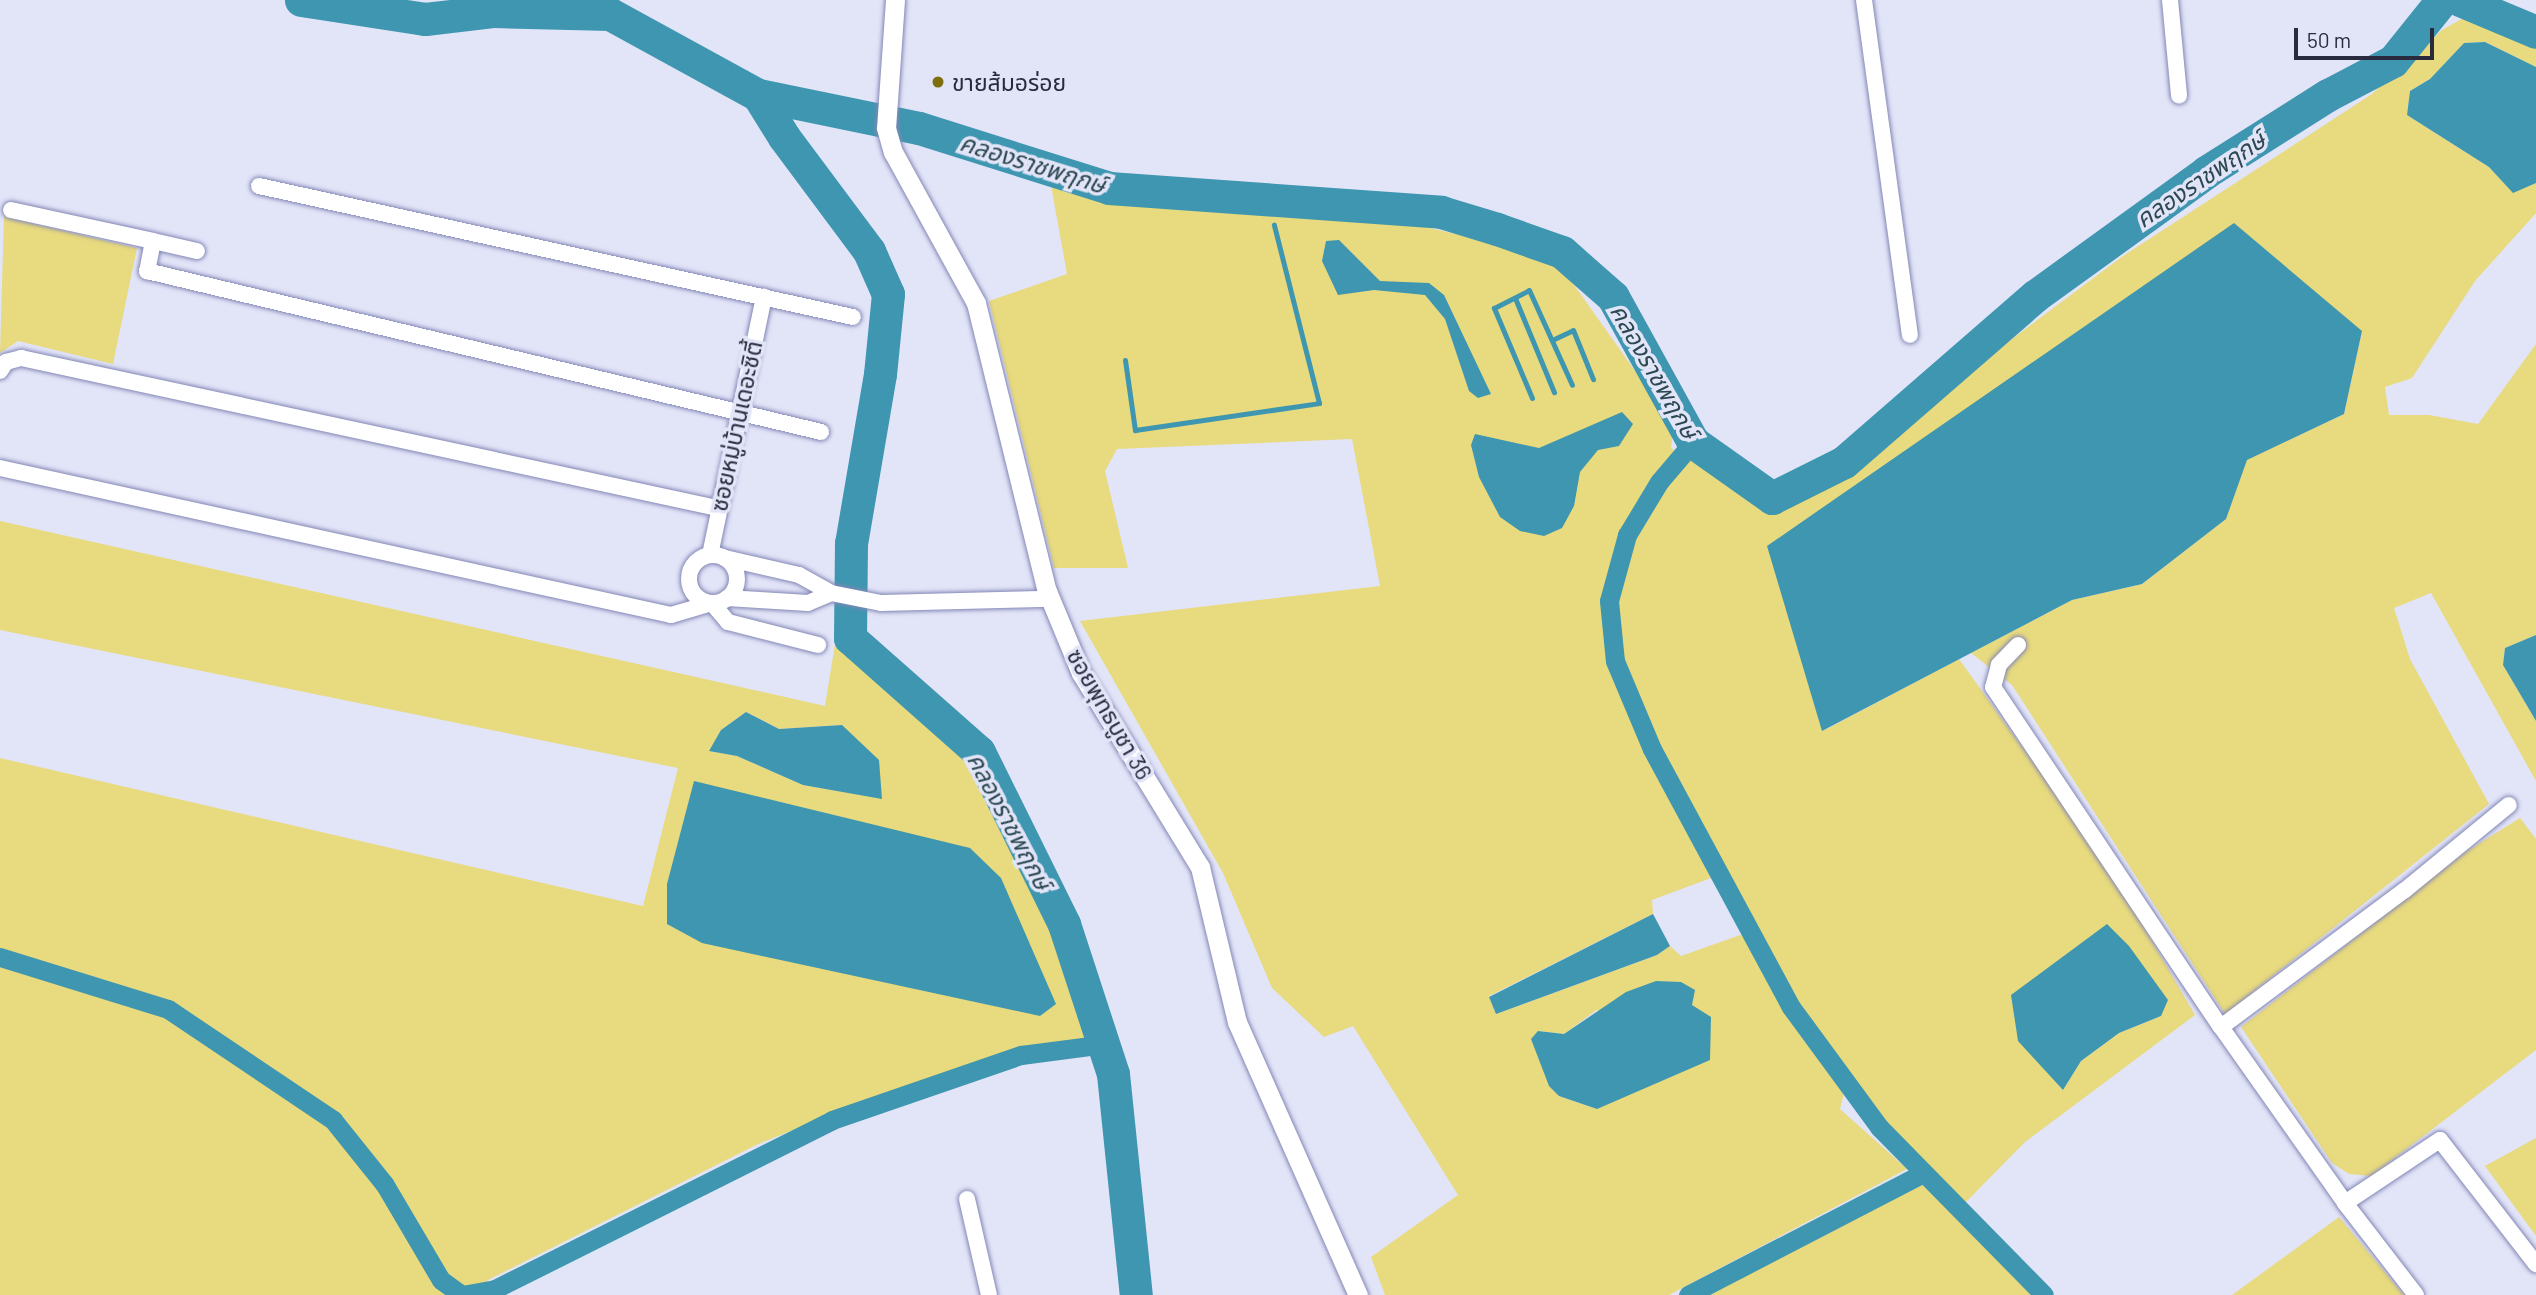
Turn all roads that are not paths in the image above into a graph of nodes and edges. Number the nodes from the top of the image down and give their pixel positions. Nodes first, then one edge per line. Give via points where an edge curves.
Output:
1 (895, 0) edge
2 (1864, 0) edge
3 (2170, 0) edge
4 (2179, 96) dead end
5 (259, 186) dead end
6 (11, 210) dead end
7 (153, 241) junction
8 (197, 251) dead end
9 (764, 297) junction
10 (853, 317) dead end
11 (1910, 334) dead end
12 (0, 372) edge
13 (739, 410) junction
14 (821, 432) dead end
15 (0, 468) edge
16 (717, 508) junction
17 (717, 557) junction
18 (835, 593) junction
19 (1050, 599) junction
20 (719, 600) junction
21 (818, 645) dead end
22 (2018, 645) dead end
23 (2509, 805) dead end
24 (2221, 1027) junction
25 (967, 1199) dead end
26 (2345, 1203) junction
27 (2536, 1264) edge
28 (989, 1295) edge
29 (1358, 1295) edge
30 (2416, 1295) edge

1 - 19 street, ซอยพุทธบูชา 36 via 886,128 893,152 976,303
2 - 11 street
3 - 4 street
5 - 9 street
6 - 7 street
7 - 8 street
7 - 13 street via 148,271
9 - 10 street
9 - 13 street, ซอยหมู่บ้านเดอะซิตี้
12 - 16 street via 6,362 21,358
13 - 14 street
13 - 16 street, ซอยหมู่บ้านเดอะซิตี้
15 - 20 street via 671,615
16 - 17 street, ซอยหมู่บ้านเดอะซิตี้
17 - 18 street via 799,575
17 - 20 street, ซอยหมู่บ้านเดอะซิตี้ via 737,577
17 - 20 street, ซอยหมู่บ้านเดอะซิตี้ via 696,562 689,583 697,597
18 - 19 street via 863,599
18 - 20 street via 808,603
19 - 29 street, ซอยพุทธบูชา 36 via 1081,673 1200,867 1237,1022
20 - 21 street via 728,622
22 - 24 street via 1998,665 1993,687
23 - 24 street via 2405,890
24 - 26 street
25 - 28 street
26 - 27 street via 2440,1140
26 - 30 street

